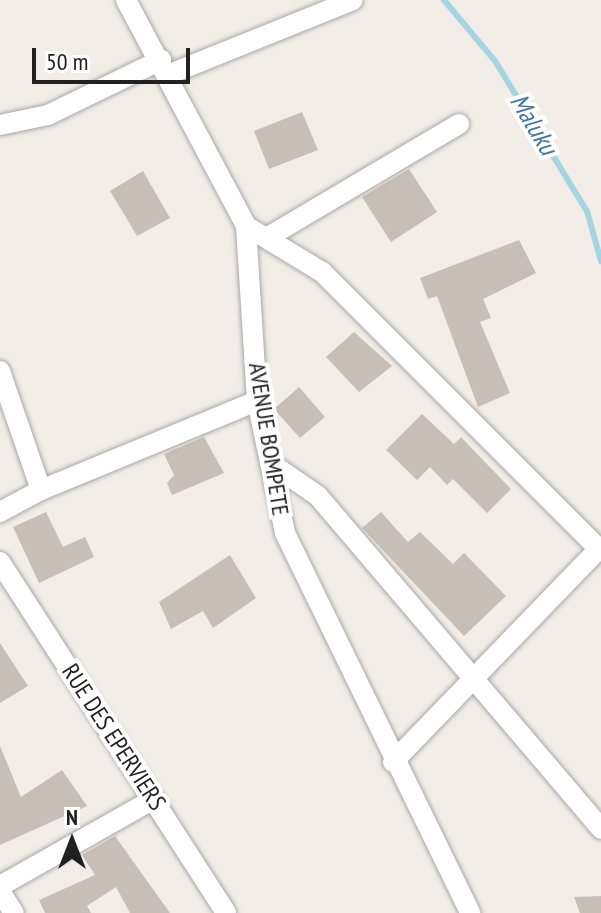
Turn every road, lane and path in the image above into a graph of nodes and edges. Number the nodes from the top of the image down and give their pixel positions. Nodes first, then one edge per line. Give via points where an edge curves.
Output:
1 (126, 0) edge
2 (353, 0) edge
3 (166, 67) junction
4 (459, 124) dead end
5 (0, 125) edge
6 (246, 226) junction
7 (268, 237) junction
8 (0, 371) edge
9 (257, 401) junction
10 (270, 463) junction
11 (41, 490) junction
12 (0, 512) edge
13 (600, 550) edge
14 (0, 562) edge
15 (470, 680) junction
16 (393, 762) junction
17 (154, 799) junction
18 (601, 829) edge
19 (0, 889) edge
20 (14, 913) edge
21 (226, 913) edge
22 (470, 913) edge

1 - 3 street, AVENUE BOMPETE
2 - 3 street
3 - 5 street via 48,115
3 - 6 street, AVENUE BOMPETE
4 - 7 street
6 - 7 street
6 - 9 street, AVENUE BOMPETE
7 - 13 street via 322,272
8 - 11 street
9 - 10 street, AVENUE BOMPETE
9 - 11 street
10 - 15 street via 318,496
10 - 16 street, AVENUE BOMPETE via 285,533
11 - 12 street
13 - 15 street
14 - 17 street, RUE DES EPERVIERS
15 - 16 street
15 - 18 street
16 - 22 street, AVENUE BOMPETE
17 - 19 street
17 - 21 street, RUE DES EPERVIERS
19 - 20 street

